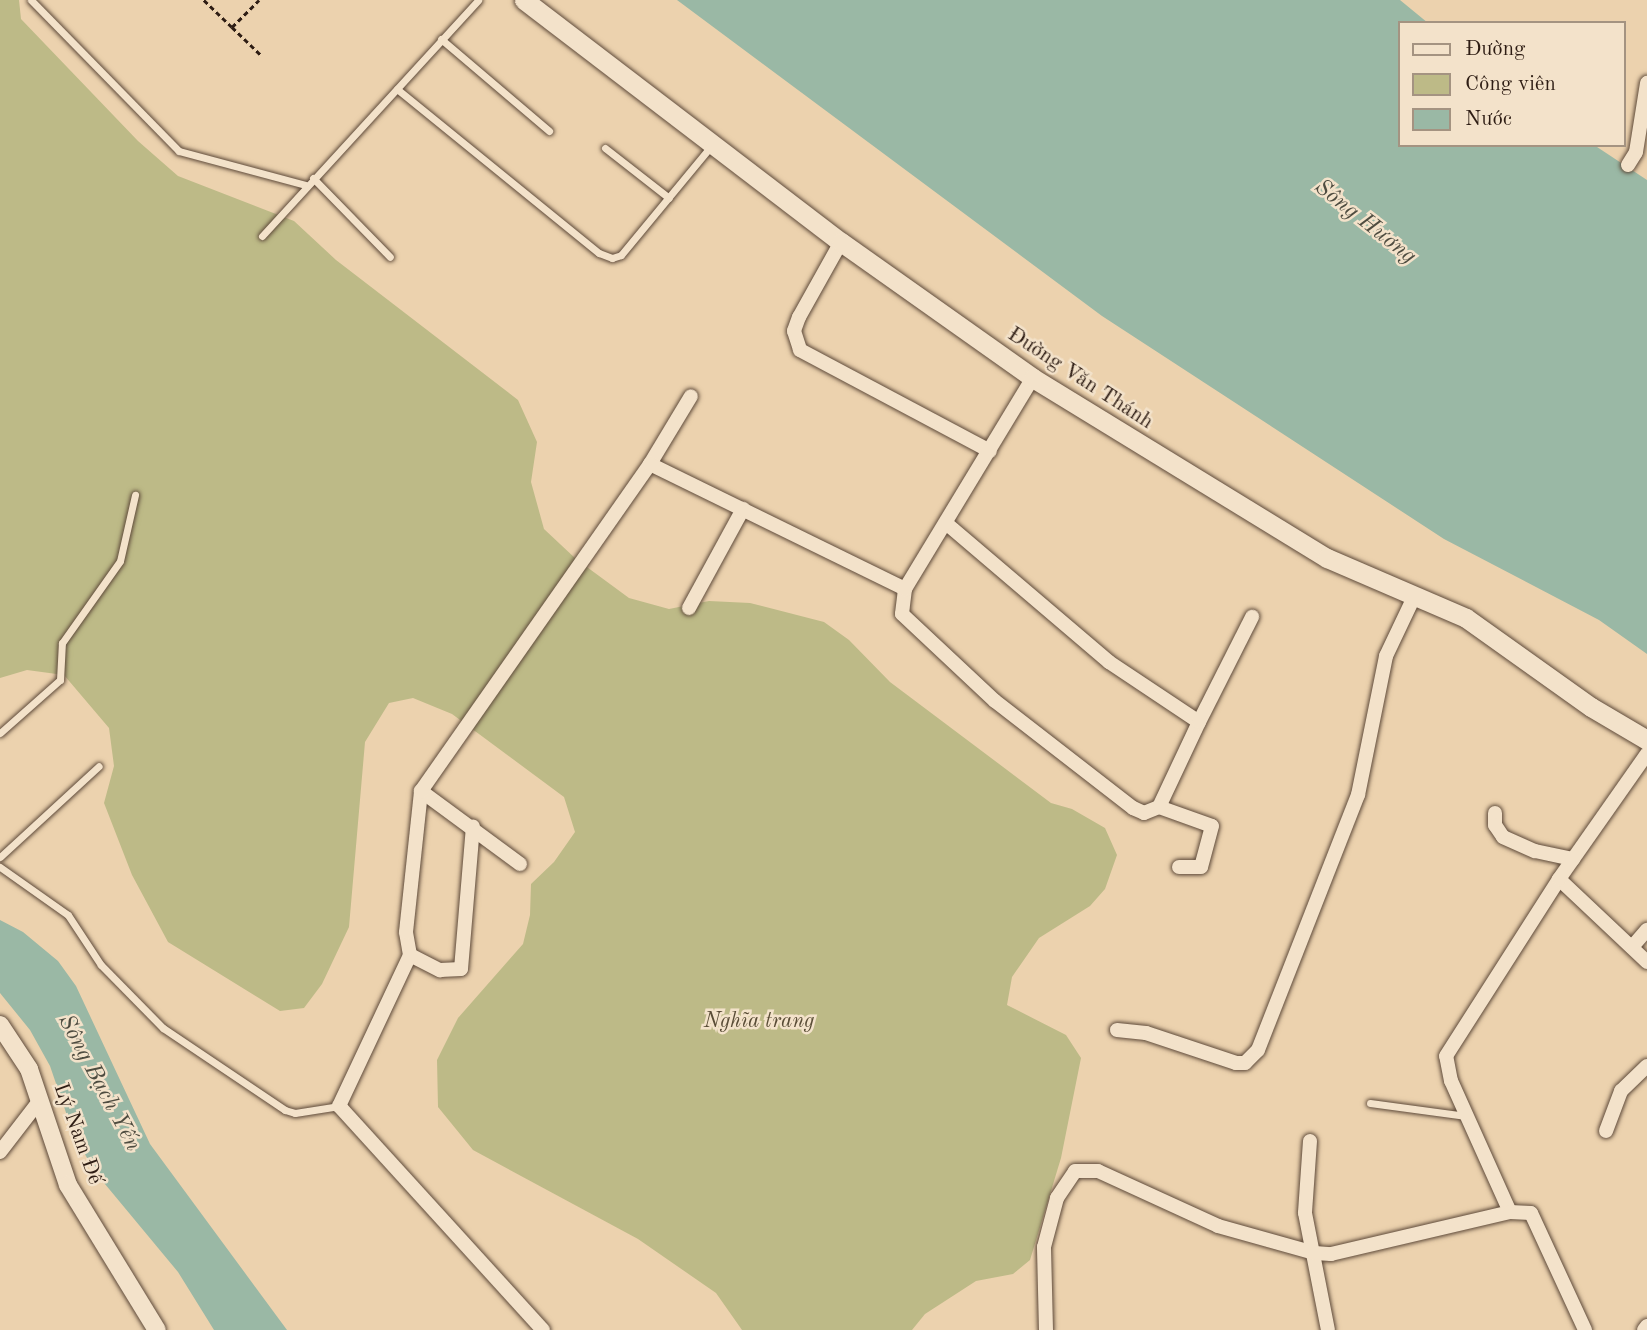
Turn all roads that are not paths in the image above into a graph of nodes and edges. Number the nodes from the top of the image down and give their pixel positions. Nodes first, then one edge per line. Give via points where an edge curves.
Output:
1 (31, 0) edge
2 (478, 0) edge
3 (524, 0) edge
4 (441, 39) junction
5 (1647, 83) edge
6 (397, 89) junction
7 (549, 131) dead end
8 (712, 145) junction
9 (605, 148) dead end
10 (1629, 165) dead end
11 (313, 178) junction
12 (306, 185) junction
13 (669, 198) junction
14 (262, 236) dead end
15 (841, 242) junction
16 (390, 257) dead end
17 (1032, 378) junction
18 (691, 396) dead end
19 (990, 451) junction
20 (650, 464) junction
21 (135, 495) dead end
22 (744, 509) junction
23 (947, 524) junction
24 (905, 589) junction
25 (1414, 597) junction
26 (689, 608) dead end
27 (1252, 617) dead end
28 (1199, 722) junction
29 (0, 733) edge
30 (1647, 740) edge
31 (1647, 754) edge
32 (99, 766) dead end
33 (421, 791) junction
34 (1159, 807) junction
35 (1495, 813) dead end
36 (473, 827) junction
37 (0, 857) edge
38 (1573, 859) junction
39 (520, 864) dead end
40 (0, 867) edge
41 (1179, 867) dead end
42 (1559, 879) junction
43 (1647, 930) edge
44 (1632, 947) junction
45 (410, 955) junction
46 (1647, 962) edge
47 (0, 1025) edge
48 (1117, 1030) dead end
49 (1647, 1066) edge
50 (40, 1100) junction
51 (1370, 1103) dead end
52 (339, 1106) junction
53 (1467, 1116) junction
54 (1606, 1131) dead end
55 (1310, 1141) dead end
56 (0, 1152) edge
57 (1510, 1212) junction
58 (1315, 1253) junction
59 (157, 1330) edge
60 (544, 1330) edge
61 (1046, 1330) edge
62 (1328, 1330) edge
63 (1585, 1330) edge

1 - 12 lane via 179,150
2 - 4 lane
3 - 8 main road, Đường Văn Thánh
4 - 6 lane
4 - 7 lane
5 - 10 street via 1636,152
6 - 11 lane
6 - 13 lane via 599,253 612,258 621,255
8 - 13 lane
8 - 15 main road, Đường Văn Thánh
9 - 13 lane
11 - 12 lane
11 - 16 lane
12 - 14 lane
15 - 17 main road, Đường Văn Thánh
15 - 19 street via 799,317 794,331 800,350
17 - 19 street
17 - 25 main road, Đường Văn Thánh via 1327,558
18 - 20 street
19 - 23 street
20 - 22 street
20 - 33 street
21 - 29 lane via 120,561 62,643 60,680
22 - 24 street
22 - 26 street
23 - 24 street
23 - 28 street via 1109,662
24 - 34 street via 902,614 995,701 1133,808 1144,813
25 - 30 main road, Đường Văn Thánh via 1466,618 1591,707
25 - 48 street via 1386,656 1358,795 1252,1059 1236,1063 1146,1032
27 - 28 street
28 - 34 street
31 - 38 street
32 - 37 lane
33 - 36 street
33 - 45 street via 406,932
34 - 41 street via 1212,826 1201,867
35 - 38 street via 1494,825 1503,837 1535,851
36 - 39 street
36 - 45 street via 461,969 440,970
38 - 42 street
40 - 52 lane via 68,915 101,965 163,1028 285,1110 295,1113
42 - 44 street
42 - 53 street via 1446,1056 1451,1081
43 - 44 street
44 - 46 street
45 - 52 street
47 - 50 street, Lý Nam Đế via 29,1069
49 - 54 street via 1621,1091
50 - 56 street
50 - 59 street, Lý Nam Đế via 68,1185
51 - 53 lane
52 - 60 street
53 - 57 street
55 - 58 street via 1305,1213
57 - 58 street via 1331,1254
57 - 63 street via 1531,1213
58 - 61 street via 1218,1226 1098,1171 1075,1171 1057,1198 1044,1247
58 - 62 street

